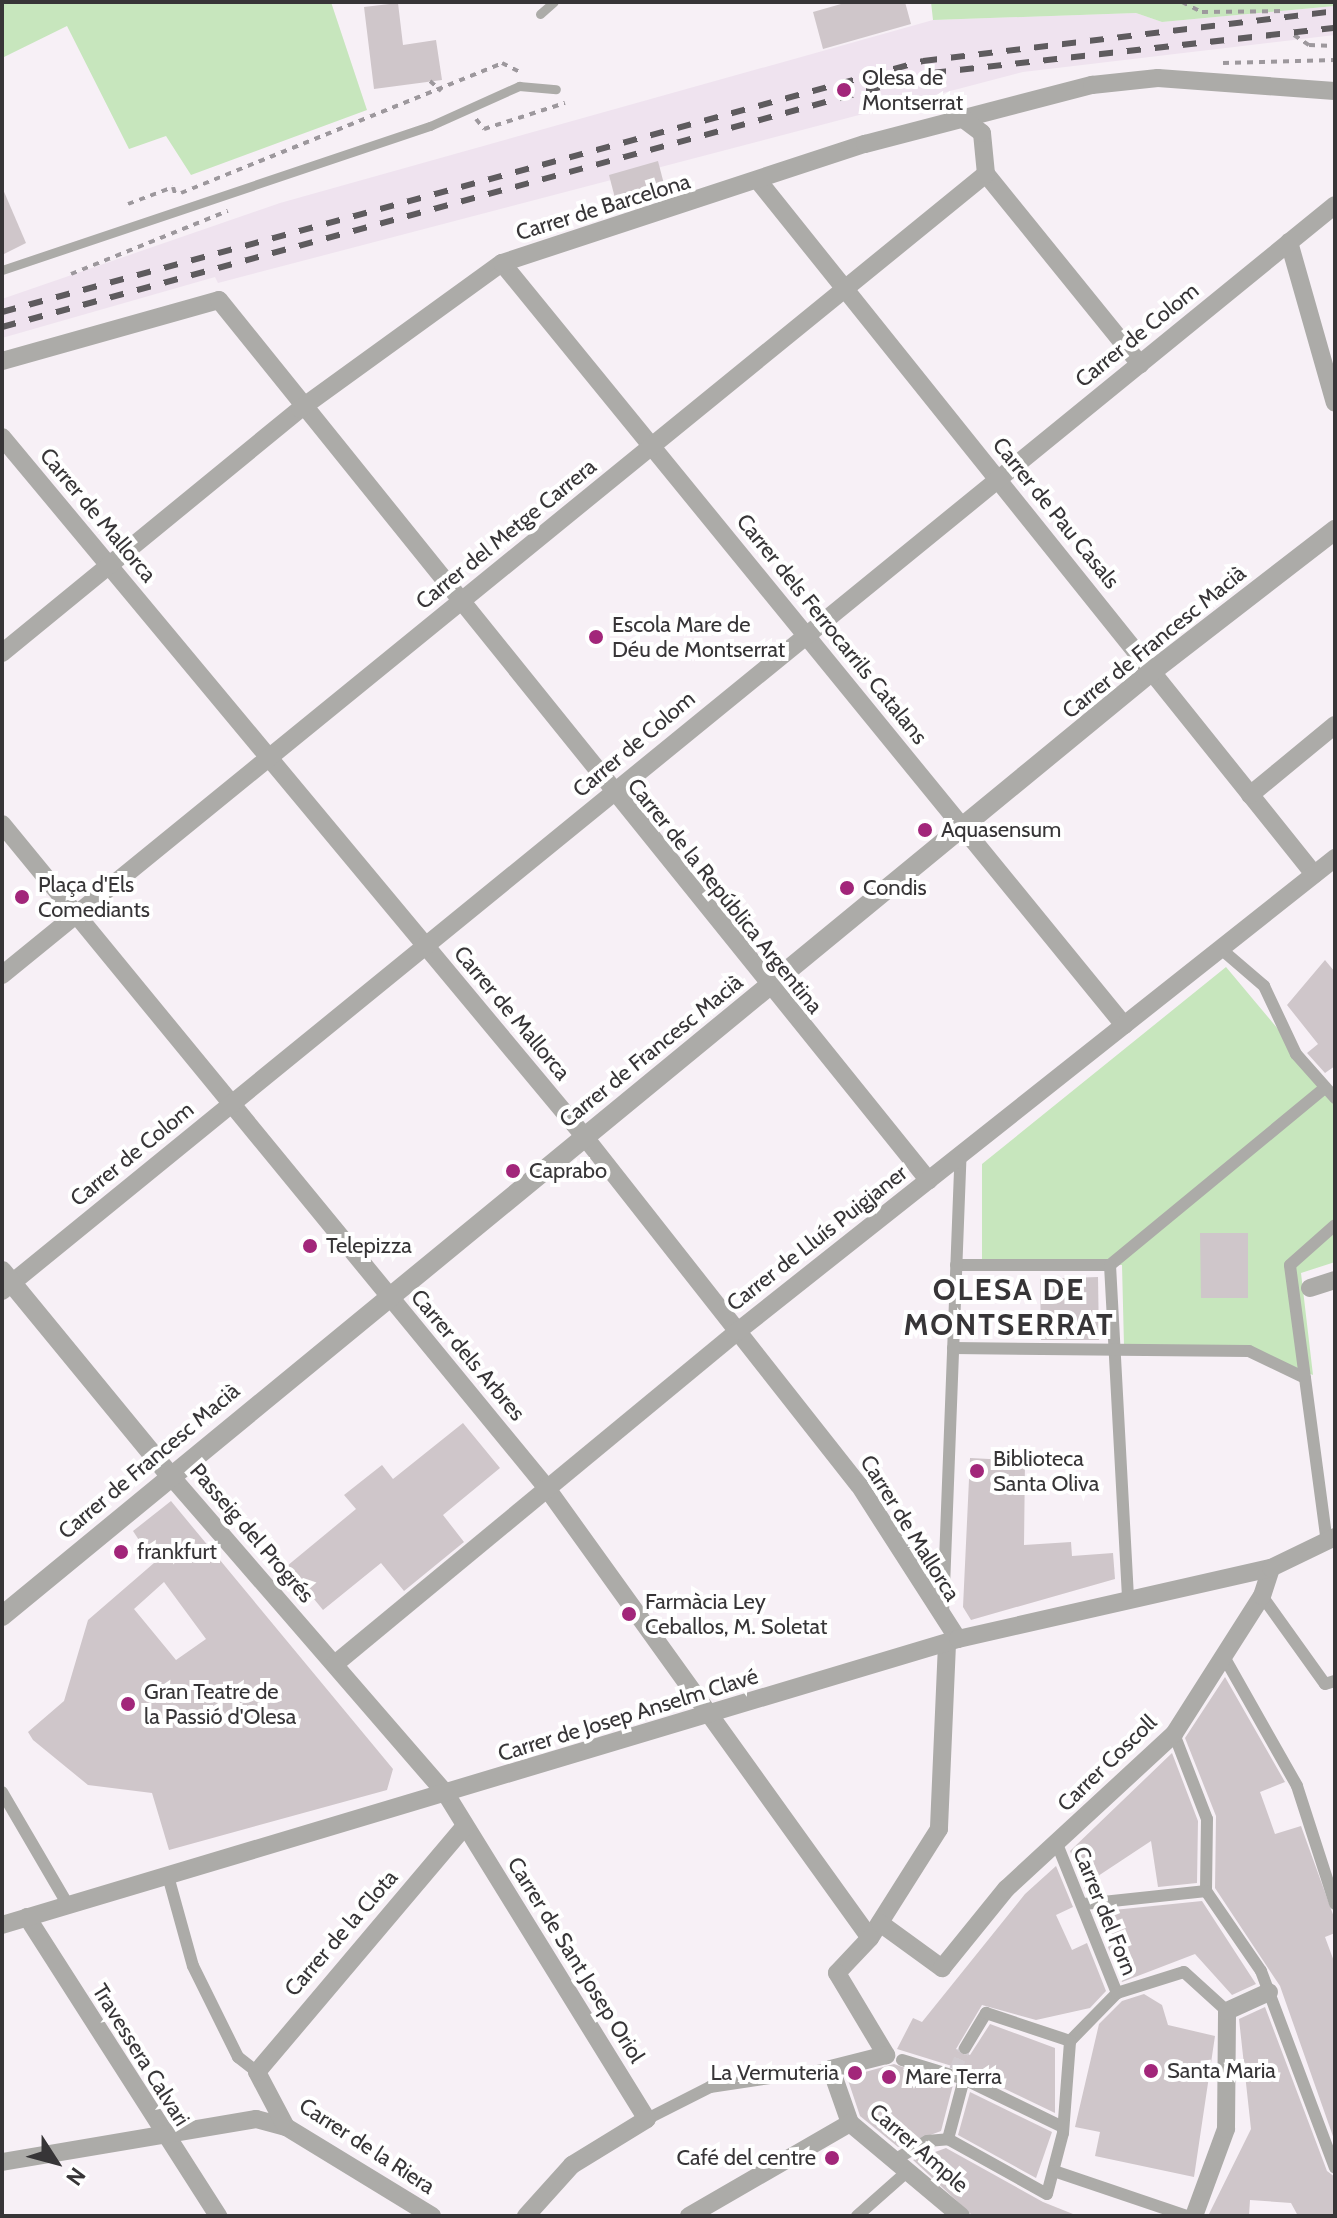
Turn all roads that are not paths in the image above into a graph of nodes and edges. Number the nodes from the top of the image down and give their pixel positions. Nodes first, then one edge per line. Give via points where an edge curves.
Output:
1 (554, 2) edge
2 (540, 14) dead end
3 (556, 89) road end
4 (1335, 91) edge
5 (962, 118) junction
6 (986, 174) junction
7 (760, 183) junction
8 (1335, 205) edge
9 (1289, 242) junction
10 (502, 263) junction
11 (2, 270) edge
12 (842, 289) junction
13 (2, 361) edge
14 (1140, 364) junction
15 (1335, 403) edge
16 (300, 409) junction
17 (2, 437) edge
18 (652, 446) junction
19 (998, 479) junction
20 (1335, 530) edge
21 (109, 566) junction
22 (459, 603) junction
23 (804, 632) junction
24 (2, 653) edge
25 (1152, 671) junction
26 (1335, 725) edge
27 (269, 758) junction
28 (611, 795) junction
29 (1250, 795) junction
30 (2, 824) edge
31 (963, 828) junction
32 (1335, 858) edge
33 (1314, 874) junction
34 (76, 915) junction
35 (425, 946) junction
36 (1221, 949) junction
37 (2, 975) edge
38 (768, 987) junction
39 (1124, 1025) junction
40 (1325, 1088) junction
41 (1335, 1098) edge
42 (231, 1104) junction
43 (584, 1136) junction
44 (961, 1152) junction
45 (929, 1181) junction
46 (1335, 1225) edge
47 (956, 1265) junction
48 (1110, 1265) junction
49 (1335, 1280) edge
50 (5, 1282) edge
51 (1310, 1288) dead end
52 (387, 1296) junction
53 (738, 1331) junction
54 (953, 1348) junction
55 (1112, 1355) junction
56 (1305, 1378) junction
57 (169, 1474) junction
58 (546, 1487) junction
59 (1331, 1540) edge
60 (1271, 1568) junction
61 (1262, 1596) junction
62 (1128, 1598) junction
63 (2, 1616) edge
64 (942, 1625) junction
65 (952, 1642) junction
66 (1223, 1655) junction
67 (335, 1664) junction
68 (1335, 1681) edge
69 (716, 1714) junction
70 (1174, 1734) junction
71 (2, 1792) edge
72 (446, 1794) junction
73 (464, 1827) junction
74 (1057, 1844) junction
75 (168, 1876) junction
76 (1206, 1891) junction
77 (1084, 1904) junction
78 (1335, 1904) edge
79 (68, 1905) junction
80 (27, 1917) junction
81 (2, 1925) edge
82 (875, 1930) junction
83 (942, 1968) joint
84 (1269, 1992) junction
85 (1117, 1993) junction
86 (1227, 2011) junction
87 (1070, 2041) junction
88 (965, 2048) tunnel mouth
89 (893, 2058) junction
90 (831, 2069) junction
91 (257, 2072) junction
92 (957, 2075) junction
93 (647, 2119) junction
94 (850, 2123) junction
95 (286, 2127) junction
96 (1063, 2130) junction
97 (163, 2135) junction
98 (948, 2139) junction
99 (2, 2162) edge
100 (902, 2164) junction
101 (1335, 2168) edge
102 (1054, 2171) junction
103 (1148, 2203) junction
104 (1171, 2213) edge
105 (218, 2216) edge
106 (432, 2216) edge
107 (526, 2216) edge
108 (689, 2216) edge
109 (857, 2216) edge
110 (961, 2216) edge
111 (1143, 2216) edge
112 (1187, 2216) edge
113 (1194, 2216) edge

1 - 2 lane
3 - 11 lane via 519,86 430,126
4 - 5 street, Carrer de Barcelona via 1128,79
5 - 6 street via 982,133
5 - 7 street, Carrer de Barcelona
6 - 12 street, Carrer del Metge Carrera
6 - 14 street
7 - 10 street, Carrer de Barcelona
7 - 12 street, Carrer de Pau Casals
8 - 9 street, Carrer de Colom
9 - 14 street, Carrer de Colom
9 - 15 street
10 - 16 street, Carrer de Barcelona
10 - 18 street, Carrer dels Ferrocarrils Catalans
12 - 18 street, Carrer del Metge Carrera
12 - 19 street, Carrer de Pau Casals
13 - 16 street, Carrer de la República Argentina via 219,300
14 - 19 street, Carrer de Colom
16 - 21 street, Carrer de Barcelona
16 - 22 street, Carrer de la República Argentina
17 - 21 street, Carrer de Mallorca
18 - 22 street, Carrer del Metge Carrera
18 - 23 street, Carrer dels Ferrocarrils Catalans
19 - 23 street, Carrer de Colom
19 - 25 street, Carrer de Pau Casals
20 - 25 street, Carrer de Francesc Macià
21 - 24 street, Carrer de Barcelona
21 - 27 street, Carrer de Mallorca
22 - 27 street, Carrer del Metge Carrera
22 - 28 street, Carrer de la República Argentina
23 - 28 street, Carrer de Colom
23 - 31 street, Carrer dels Ferrocarrils Catalans
25 - 29 street, Carrer de Pau Casals
25 - 31 street, Carrer de Francesc Macià
26 - 29 street
27 - 34 street, Carrer del Metge Carrera
27 - 35 street, Carrer de Mallorca
28 - 35 street, Carrer de Colom
28 - 38 street, Carrer de la República Argentina
29 - 33 street, Carrer de Pau Casals
30 - 34 street, Carrer dels Arbres
31 - 38 street, Carrer de Francesc Macià
31 - 39 street, Carrer dels Ferrocarrils Catalans
32 - 33 street, Carrer de Lluís Puigjaner
33 - 36 street, Carrer de Lluís Puigjaner
34 - 37 street, Carrer del Metge Carrera
34 - 42 street, Carrer dels Arbres
35 - 42 street, Carrer de Colom
35 - 43 street, Carrer de Mallorca
36 - 39 street, Carrer de Lluís Puigjaner
36 - 40 street via 1264,986 1296,1054
38 - 43 street, Carrer de Francesc Macià
38 - 45 street, Carrer de la República Argentina
39 - 44 street, Carrer de Lluís Puigjaner
40 - 41 street
40 - 48 street
42 - 50 street, Carrer de Colom
42 - 52 street, Carrer dels Arbres
43 - 52 street, Carrer de Francesc Macià
43 - 53 street, Carrer de Mallorca
44 - 45 street, Carrer de Lluís Puigjaner
44 - 47 street
45 - 53 street, Carrer de Lluís Puigjaner
46 - 56 street via 1290,1265
47 - 48 street
47 - 54 street
48 - 55 street
49 - 51 street
50 - 57 street, Passeig del Progrés
52 - 57 street, Carrer de Francesc Macià
52 - 58 street, Carrer dels Arbres
53 - 58 street, Carrer de Lluís Puigjaner
53 - 64 street, Carrer de Mallorca via 859,1485
54 - 55 street
54 - 64 street
55 - 56 street via 1249,1351
55 - 62 street
56 - 59 street
57 - 63 street, Carrer de Francesc Macià
57 - 67 street, Passeig del Progrés
58 - 67 street, Carrer de Lluís Puigjaner
58 - 69 street, Carrer dels Arbres
59 - 60 street, Carrer de Josep Anselm Clavé
60 - 61 street, Carrer Coscoll
60 - 62 street, Carrer de Josep Anselm Clavé
61 - 66 street, Carrer Coscoll
61 - 68 street via 1325,1684
62 - 65 street, Carrer de Josep Anselm Clavé
64 - 65 street, Carrer de Mallorca
65 - 69 street, Carrer de Josep Anselm Clavé
65 - 82 street via 939,1829
66 - 70 street, Carrer Coscoll
66 - 78 street via 1297,1786
67 - 72 street, Passeig del Progrés
69 - 72 street, Carrer de Josep Anselm Clavé
69 - 82 street, Carrer dels Arbres
70 - 74 street, Carrer Coscoll
70 - 76 street via 1207,1819
71 - 79 street
72 - 73 street, Passeig del Progrés
72 - 75 street, Carrer de Josep Anselm Clavé
73 - 91 street, Carrer de la Clota
73 - 93 street, Carrer de Sant Josep Oriol
74 - 77 street, Carrer del Forn
74 - 83 street, Carrer Coscoll via 1006,1889
75 - 79 street, Carrer de Josep Anselm Clavé
75 - 91 street via 193,1966 238,2057
76 - 77 street
76 - 84 street
77 - 85 street, Carrer del Forn
79 - 80 street, Carrer de Josep Anselm Clavé
80 - 81 street, Carrer de Josep Anselm Clavé
80 - 97 street, Travessera Calvari
82 - 83 street, Carrer dels Arbres
82 - 89 street via 837,1973
84 - 86 street
84 - 101 street
85 - 86 street via 1184,1972
85 - 87 street
86 - 113 street via 1226,2129
87 - 88 street via 986,2013
87 - 96 street
89 - 90 street
89 - 92 street
90 - 93 street via 710,2087
90 - 94 street, Carrer Ample
91 - 95 street, Carrer de la Riera
92 - 96 street
92 - 98 street
93 - 107 street via 572,2165
94 - 100 street, Carrer Ample
94 - 108 street
95 - 97 street via 256,2119
95 - 106 street, Carrer de la Riera
96 - 102 street
97 - 99 street
97 - 105 street, Travessera Calvari
98 - 100 street via 927,2141
98 - 102 street via 1047,2194
100 - 109 street
100 - 110 street, Carrer Ample
102 - 103 street
103 - 104 street
103 - 111 street
104 - 112 street

